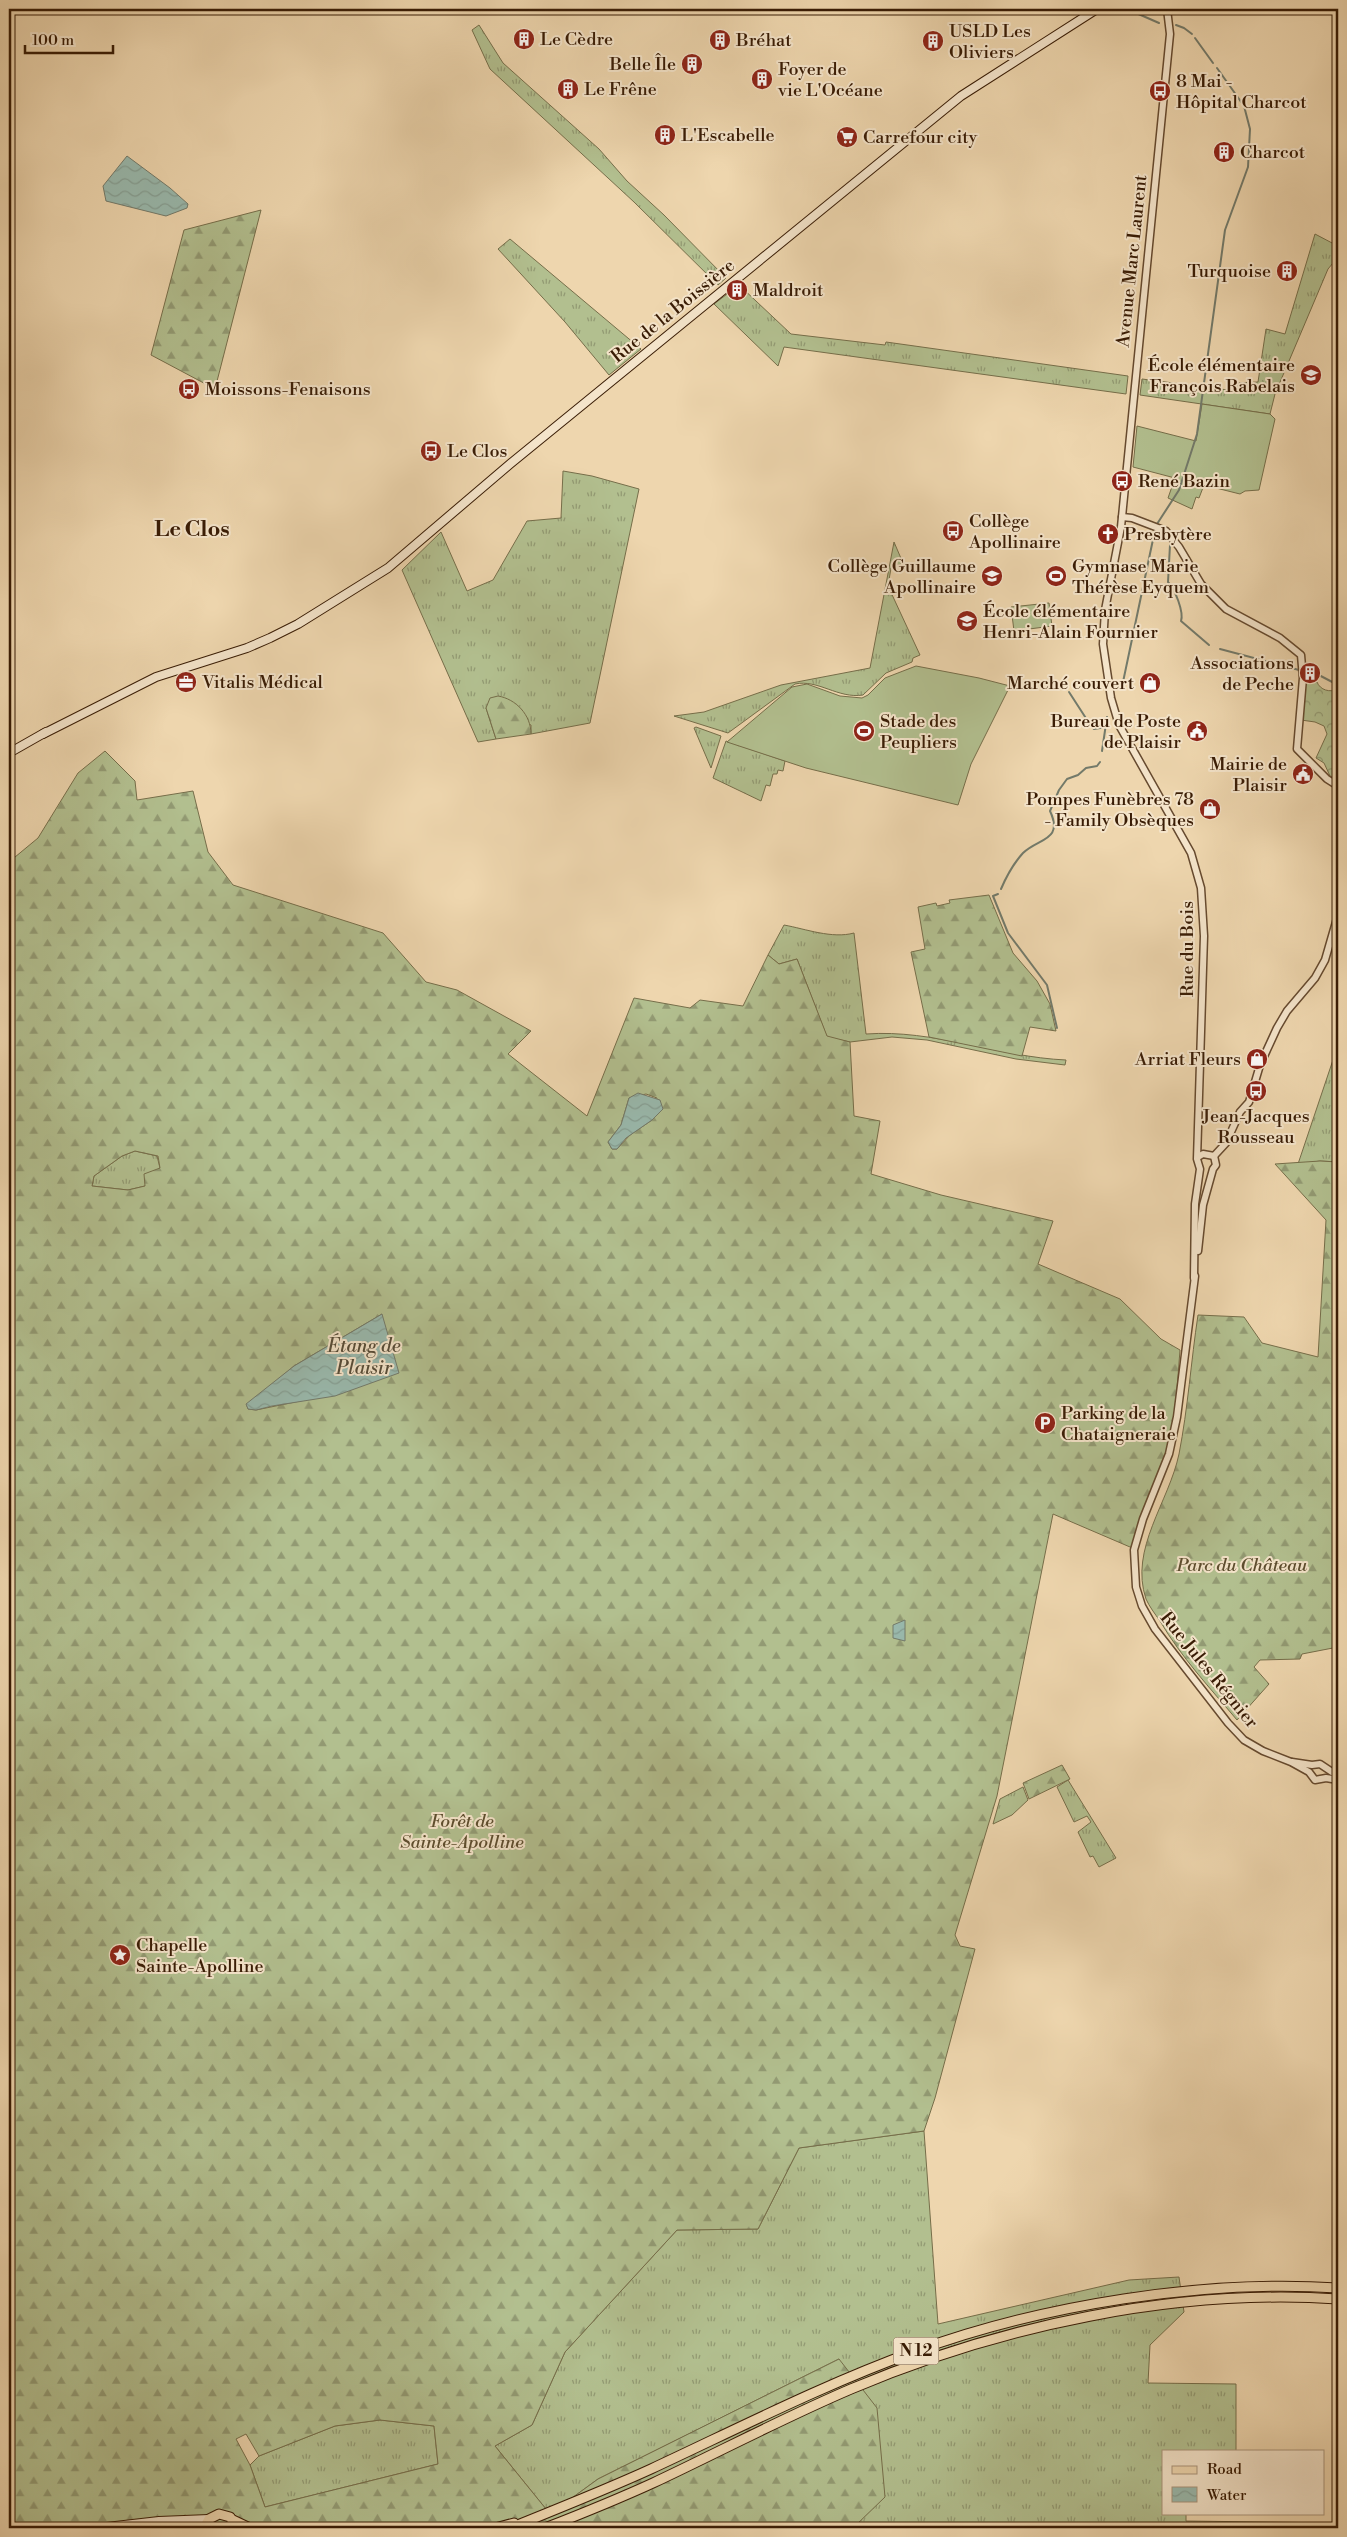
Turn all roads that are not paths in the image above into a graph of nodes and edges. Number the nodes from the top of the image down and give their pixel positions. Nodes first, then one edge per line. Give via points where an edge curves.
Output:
1 (1097, 9) edge
2 (1167, 9) edge
3 (1122, 516) junction
4 (1129, 742) joint
5 (9, 753) edge
6 (1338, 786) edge
7 (1338, 915) edge
8 (1198, 1145) junction
9 (1211, 1155) junction
10 (1198, 1157) junction
11 (1200, 1169) junction
12 (1213, 1170) junction
13 (1194, 1278) junction
14 (1291, 1762) junction
15 (1312, 1765) junction
16 (1325, 1769) junction
17 (1309, 1772) junction
18 (1338, 1776) edge
19 (1322, 1778) junction
20 (1338, 1780) edge
21 (1338, 2288) edge
22 (1338, 2299) edge
23 (209, 2519) junction
24 (522, 2523) junction
25 (235, 2524) edge
26 (134, 2525) junction
27 (98, 2528) edge
28 (177, 2528) edge
29 (204, 2528) edge
30 (250, 2528) edge
31 (495, 2528) edge
32 (510, 2528) edge
33 (545, 2528) edge

1 - 5 main road, Rue de la Boissière via 961,96 510,464 388,568 270,638 162,669 100,700
2 - 3 street, Avenue Marc Laurent via 1170,34
3 - 4 street, Avenue Marc Laurent via 1105,610 1104,644 1113,706
3 - 6 street via 1166,531 1180,547 1201,584 1226,609 1280,638 1301,655 1303,678 1297,750
4 - 8 street, Rue du Bois via 1195,861 1201,888 1204,936
7 - 9 street via 1325,960 1315,978 1286,1010 1260,1066 1248,1102 1226,1143
8 - 9 street
8 - 10 street, Rue du Bois
9 - 10 street
9 - 12 street via 1217,1162
10 - 11 street
11 - 12 street
11 - 13 street, Rue Jules Régnier via 1195,1204
12 - 13 street, Rue Jules Régnier via 1203,1205
13 - 14 street, Rue Jules Régnier via 1177,1417 1169,1454 1134,1550 1136,1587 1154,1629 1228,1724 1244,1740
14 - 15 street
14 - 17 street
15 - 16 street via 1320,1764
15 - 17 street
16 - 18 street
16 - 19 street
17 - 19 street via 1315,1780
19 - 20 street
21 - 24 main road, N 12 via 1287,2287 1179,2293 1076,2308 972,2333 846,2378 649,2470
22 - 33 main road, N 12 via 1230,2299 1123,2311 977,2345 851,2389 653,2482
23 - 25 main road via 222,2514
23 - 26 main road
23 - 29 main road
24 - 31 main road
24 - 32 main road, N 12
25 - 30 main road
26 - 27 main road
26 - 28 main road

